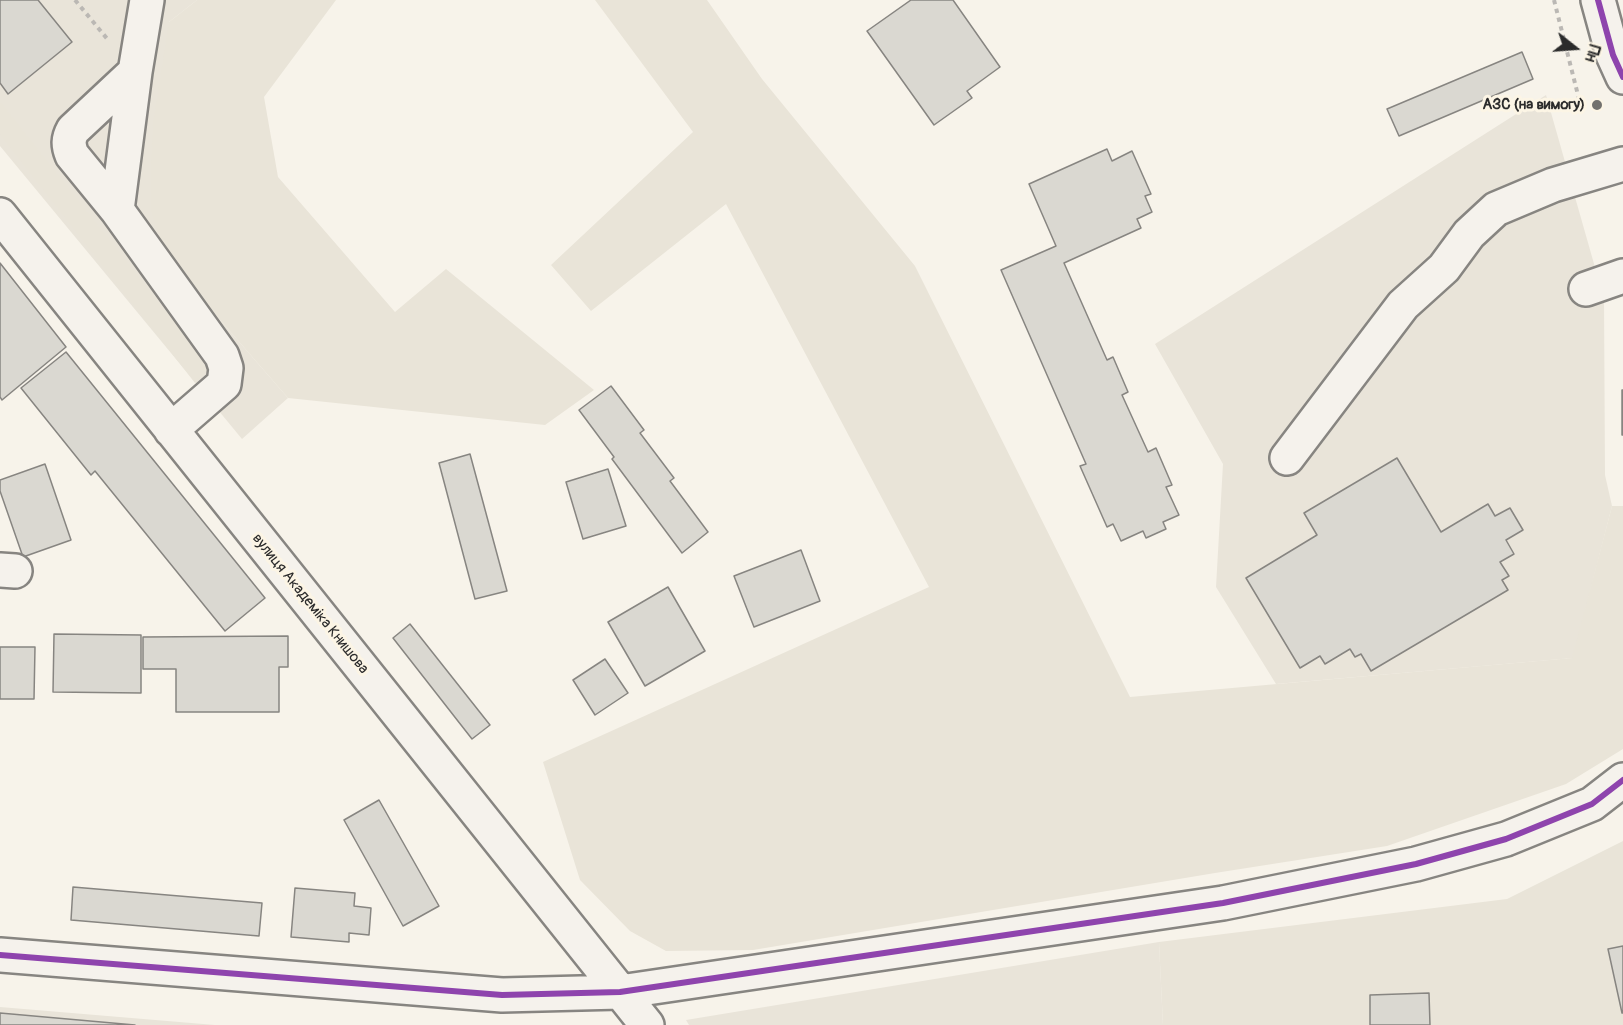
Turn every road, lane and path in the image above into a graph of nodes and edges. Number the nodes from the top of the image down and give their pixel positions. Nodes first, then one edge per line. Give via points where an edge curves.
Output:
1 (75, 0) edge
2 (147, 0) edge
3 (1554, 0) edge
4 (1598, 0) edge
5 (135, 72) junction
6 (1623, 77) edge
7 (1580, 103) dead end
8 (1623, 164) edge
9 (117, 210) junction
10 (0, 215) edge
11 (10, 238) edge
12 (1623, 276) edge
13 (1586, 289) dead end
14 (171, 430) junction
15 (1287, 458) dead end
16 (1623, 780) edge
17 (0, 955) edge
18 (620, 992) junction
19 (647, 1025) edge

1 - 5 path
2 - 5 street
3 - 7 path
4 - 6 street
5 - 9 street
5 - 9 street via 69,138 72,155
8 - 15 street via 1553,184 1496,209 1469,234 1444,268 1403,305
9 - 14 street via 222,356 226,368 224,384
10 - 11 street, вулиця Академіка Книшова
11 - 14 street, вулиця Академіка Книшова
12 - 13 street
14 - 18 street, вулиця Академіка Книшова
16 - 18 street via 1592,804 1506,839 1405,866 1223,903
17 - 18 street via 502,995
18 - 19 street, вулиця Академіка Книшова

